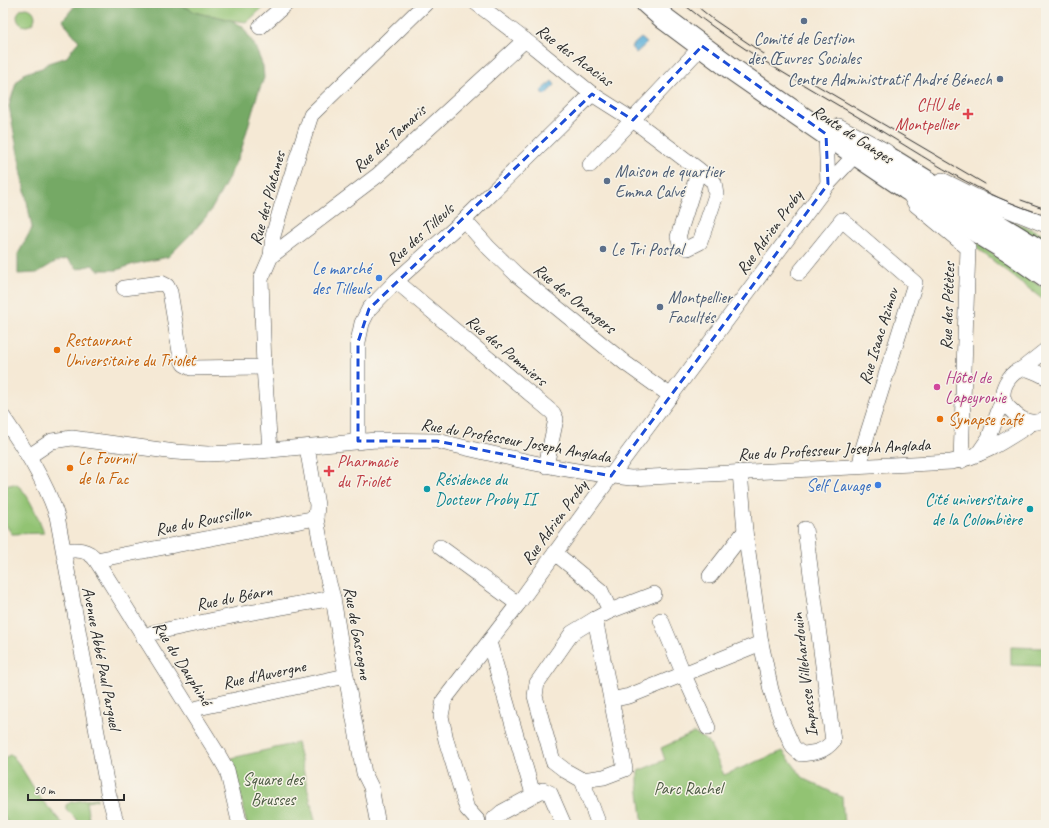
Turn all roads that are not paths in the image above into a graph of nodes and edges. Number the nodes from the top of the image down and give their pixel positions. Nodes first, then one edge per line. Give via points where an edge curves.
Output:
1 (287, 3) edge
2 (426, 3) edge
3 (476, 3) edge
4 (647, 3) edge
5 (666, 3) edge
6 (260, 27) dead end
7 (524, 40) junction
8 (702, 46) junction
9 (592, 94) junction
10 (633, 120) junction
11 (832, 130) junction
12 (856, 154) junction
13 (590, 165) dead end
14 (699, 170) dead end
15 (828, 184) junction
16 (906, 188) junction
17 (464, 220) junction
18 (1046, 225) edge
19 (968, 248) joint
20 (1046, 255) edge
21 (271, 256) junction
22 (799, 273) dead end
23 (1046, 278) edge
24 (396, 281) junction
25 (124, 288) dead end
26 (1046, 350) edge
27 (264, 367) junction
28 (1022, 369) junction
29 (1046, 377) edge
30 (671, 396) junction
31 (1003, 399) junction
32 (3, 417) edge
33 (1039, 420) edge
34 (358, 441) junction
35 (307, 447) junction
36 (270, 450) junction
37 (28, 454) junction
38 (978, 454) junction
39 (961, 460) junction
40 (546, 466) junction
41 (860, 466) junction
42 (740, 472) junction
43 (611, 476) junction
44 (316, 518) junction
45 (805, 529) dead end
46 (744, 531) junction
47 (440, 547) dead end
48 (64, 551) junction
49 (555, 553) junction
50 (96, 560) junction
51 (710, 576) dead end
52 (654, 594) dead end
53 (333, 598) junction
54 (518, 604) junction
55 (610, 612) junction
56 (595, 619) junction
57 (661, 620) dead end
58 (144, 638) junction
59 (489, 642) junction
60 (761, 643) junction
61 (684, 675) junction
62 (346, 676) junction
63 (611, 700) junction
64 (192, 712) junction
65 (708, 728) dead end
66 (582, 780) junction
67 (533, 794) junction
68 (496, 822) edge
69 (477, 823) edge
70 (117, 825) edge
71 (240, 825) edge
72 (378, 825) edge
73 (564, 825) edge
74 (599, 825) edge

1 - 6 street
2 - 21 street, Rue des Platanes via 311,115 280,208
3 - 7 street, Rue des Acacias
4 - 8 main road, Route de Ganges
5 - 11 main road, Route de Ganges
7 - 9 street, Rue des Acacias
7 - 21 street, Rue des Tamaris via 378,175
8 - 10 street
8 - 11 main road, Route de Ganges via 732,69
9 - 10 street, Rue des Acacias
9 - 17 street, Rue des Tilleuls
10 - 13 street
10 - 14 street, Rue des Acacias
11 - 12 main road, Route de Ganges
11 - 15 street, Rue Adrien Proby
11 - 18 street via 976,197
11 - 20 main road, Route de Ganges via 887,157
12 - 15 street, Rue Adrien Proby
12 - 16 main road, Route de Ganges
15 - 30 street, Rue Adrien Proby
16 - 19 street, Route de Ganges via 916,205
16 - 23 main road, Route de Ganges
17 - 24 street, Rue des Tilleuls
17 - 30 street, Rue des Orangers via 517,275 625,363
19 - 39 street, Rue des Pétètes
21 - 27 street, Rue des Platanes via 261,279
22 - 41 street, Rue Isaac Azimov via 842,220 915,283 863,448
24 - 34 street, Rue des Tilleuls via 369,309 362,323 357,360
24 - 40 street, Rue des Pommiers via 553,413 556,420
25 - 27 street via 161,283 167,286 181,358 184,364 191,368
26 - 28 street
27 - 36 street, Rue des Platanes
28 - 29 street
28 - 31 street via 1007,381 1003,389
30 - 43 street, Rue Adrien Proby
31 - 33 street, Rue du Professeur Joseph Anglada via 1007,407 1024,421
31 - 38 street via 989,438
32 - 37 street, Avenue Abbé Paul Parguel
33 - 38 street, Rue du Professeur Joseph Anglada
34 - 35 street, Rue du Professeur Joseph Anglada
34 - 40 street, Rue du Professeur Joseph Anglada via 437,441
35 - 36 street, Rue du Professeur Joseph Anglada
35 - 44 street, Rue de Gascogne via 317,506
36 - 37 street, Rue du Professeur Joseph Anglada via 208,454 72,438 52,441
37 - 48 street, Avenue Abbé Paul Parguel via 51,498
38 - 39 street, Rue du Professeur Joseph Anglada
39 - 41 street, Rue du Professeur Joseph Anglada
40 - 43 street, Rue du Professeur Joseph Anglada
41 - 42 street, Rue du Professeur Joseph Anglada
42 - 43 street, Rue du Professeur Joseph Anglada via 631,478
42 - 46 street, Impasse Villehardouin
43 - 49 street, Rue Adrien Proby
44 - 50 street, Rue du Roussillon
44 - 53 street, Rue de Gascogne
45 - 60 street, Impasse Villehardouin via 832,741 828,747 815,753 801,754 793,747 771,690
46 - 51 street
46 - 60 street, Impasse Villehardouin
47 - 54 street
48 - 50 street, Rue du Dauphiné via 87,551
48 - 70 street, Avenue Abbé Paul Parguel via 107,786
49 - 54 street, Rue Adrien Proby
49 - 55 street via 601,591
50 - 58 street, Rue du Dauphiné
52 - 55 street
53 - 58 street, Rue du Béarn via 237,615 152,633
53 - 62 street, Rue de Gascogne
54 - 59 street, Rue Adrien Proby
55 - 56 street
56 - 63 street
56 - 66 street via 572,633 537,683 535,696 553,761
57 - 61 street
58 - 64 street, Rue du Dauphiné
59 - 67 street
59 - 69 street, Rue Adrien Proby via 444,700 441,716 467,808
60 - 61 street
61 - 63 street via 629,696
61 - 65 street
62 - 64 street, Rue d'Auvergne via 198,708
62 - 72 street, Rue de Gascogne via 364,773 370,787
63 - 66 street via 625,769
64 - 71 street, Rue du Dauphiné via 226,770
66 - 74 street
67 - 68 street via 502,812
67 - 73 street via 542,790 550,793
68 - 69 street via 492,817 486,816

